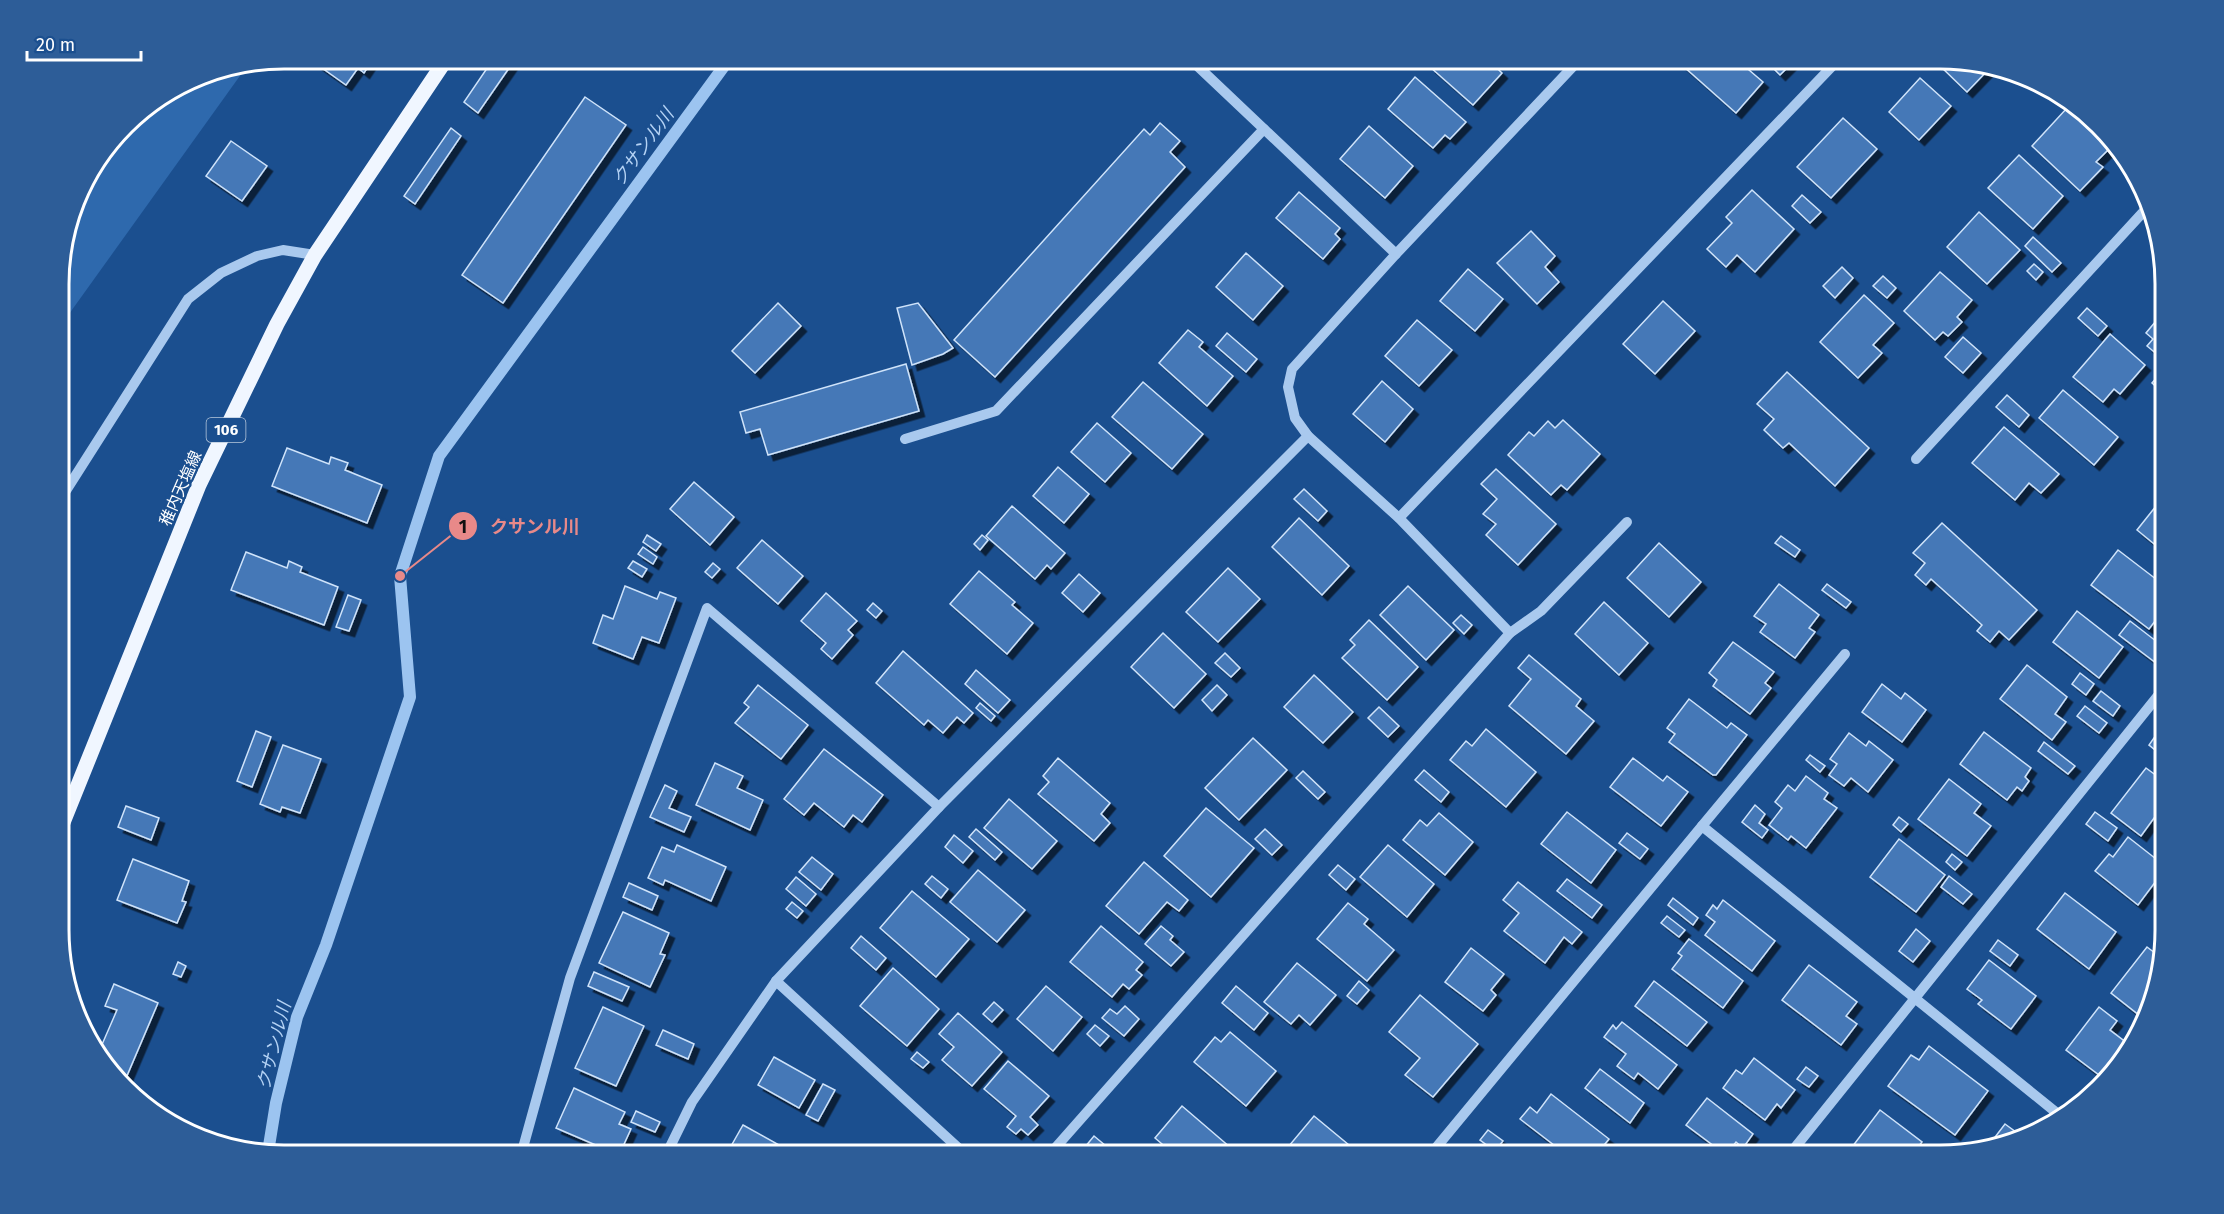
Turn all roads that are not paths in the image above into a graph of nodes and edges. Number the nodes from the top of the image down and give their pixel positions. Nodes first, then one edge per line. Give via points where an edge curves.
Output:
1 (440, 69) edge
2 (1201, 69) edge
3 (1571, 69) edge
4 (1829, 69) edge
5 (1264, 129) junction
6 (2143, 212) edge
7 (1396, 254) junction
8 (315, 255) junction
9 (1308, 436) junction
10 (905, 439) dead end
11 (1916, 459) dead end
12 (69, 486) edge
13 (1399, 519) junction
14 (1628, 522) dead end
15 (1510, 633) junction
16 (1845, 654) dead end
17 (2155, 699) edge
18 (939, 807) junction
19 (69, 808) edge
20 (1702, 826) junction
21 (776, 981) junction
22 (1915, 997) junction
23 (2055, 1111) edge
24 (524, 1145) edge
25 (671, 1145) edge
26 (955, 1145) edge
27 (1058, 1145) edge
28 (1438, 1145) edge
29 (1798, 1145) edge

1 - 8 main road, 稚内天塩線 / 106
2 - 5 street
3 - 7 street
4 - 13 street
5 - 7 street
5 - 10 street via 996,411
6 - 11 street
7 - 9 street via 1292,369 1288,387 1295,418
8 - 12 street via 283,250 257,256 221,273 188,299
8 - 19 main road, 稚内天塩線 / 106 via 199,485
9 - 13 street
9 - 18 street
13 - 15 street
14 - 15 street via 1540,611
15 - 27 street
16 - 20 street
17 - 22 street
18 - 21 street
18 - 24 street via 708,608 570,978
20 - 22 street
20 - 28 street
21 - 25 street via 692,1102
21 - 26 street
22 - 23 street
22 - 29 street

